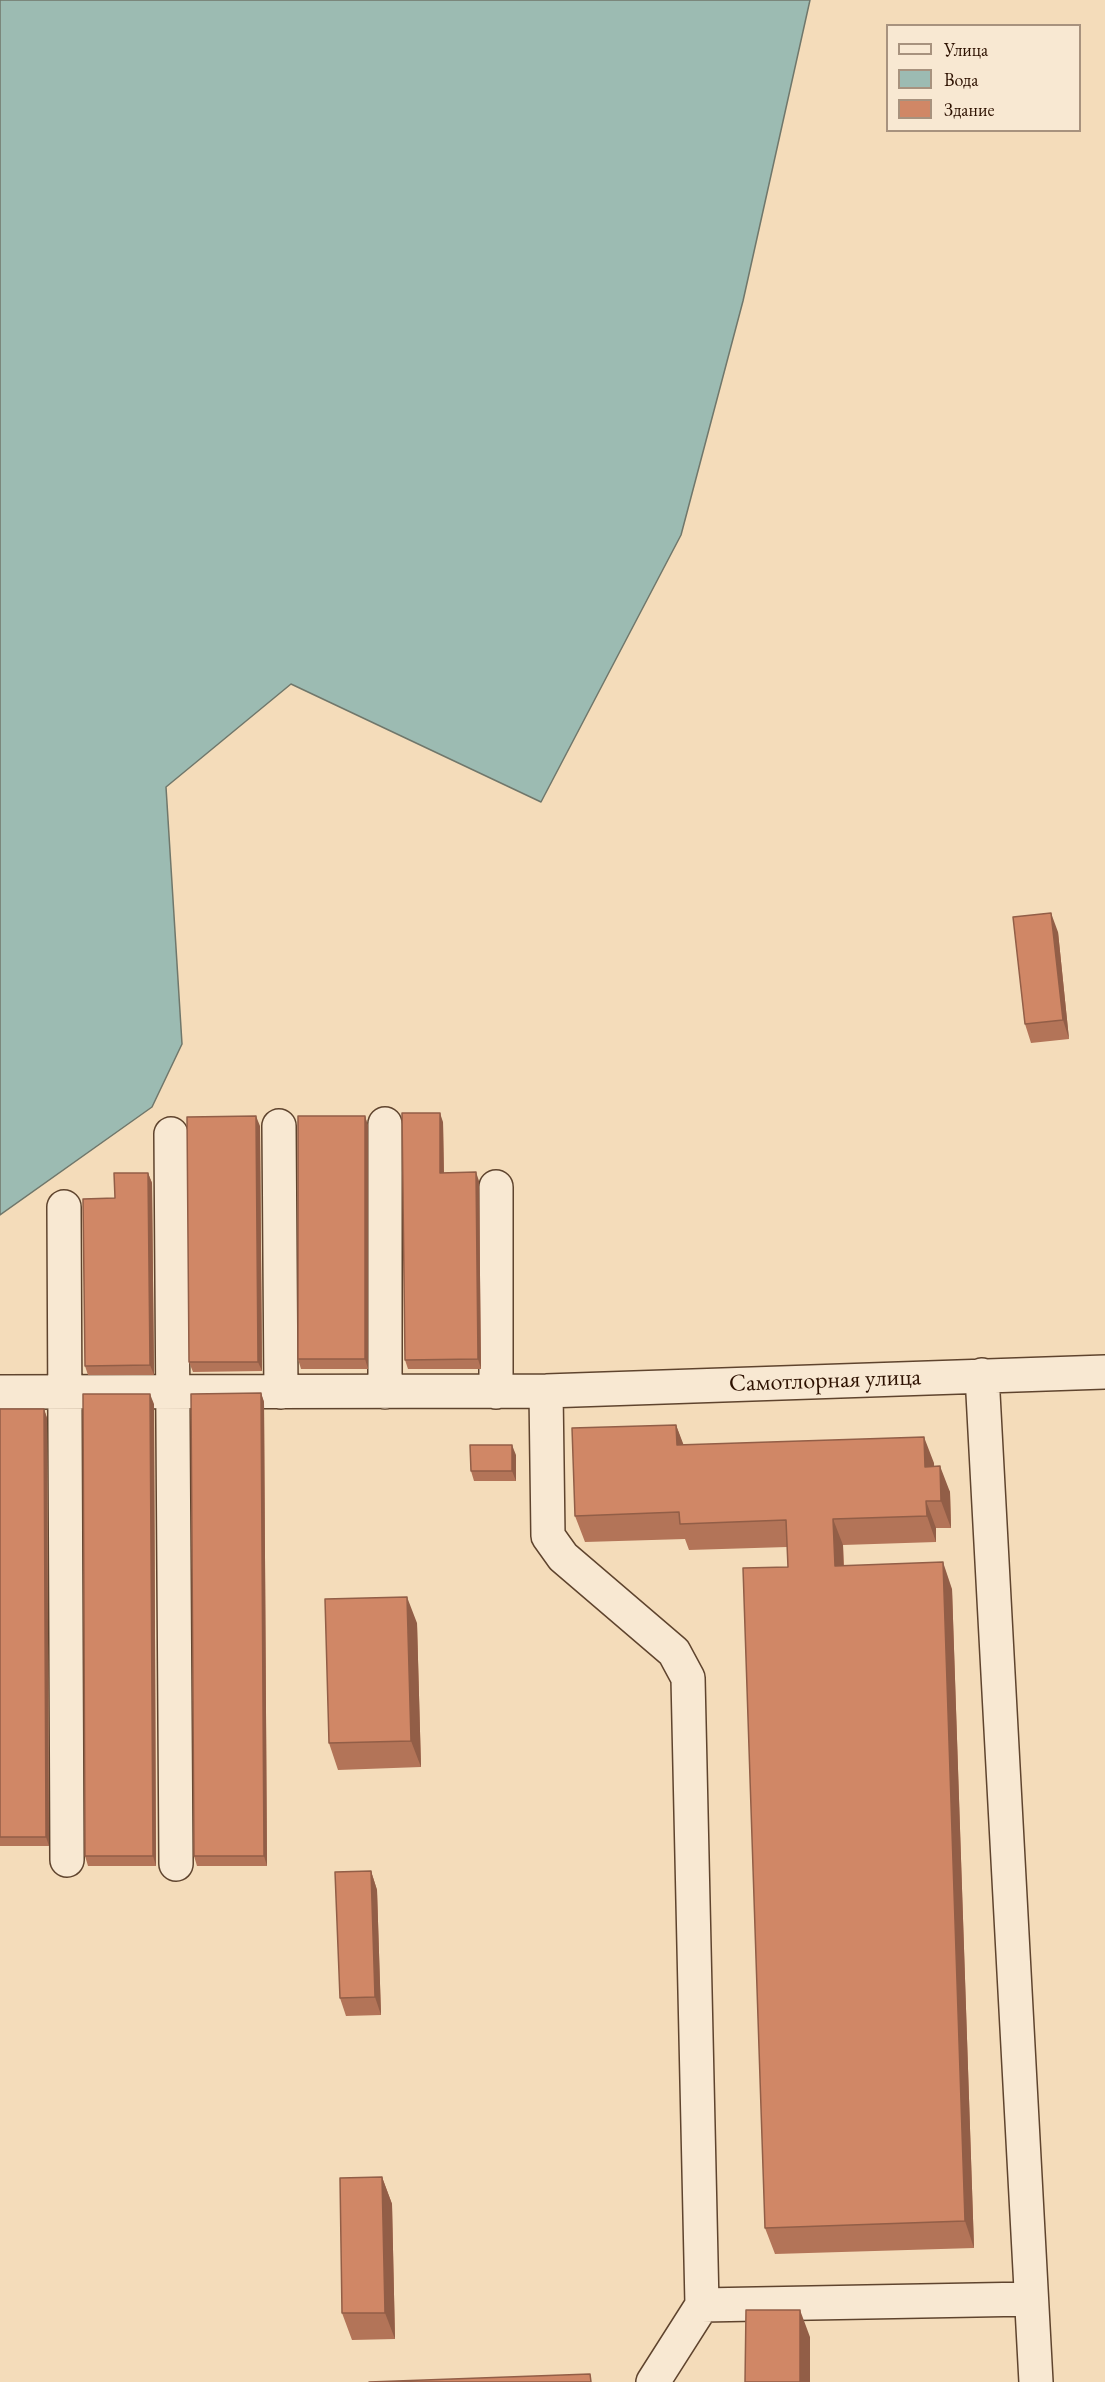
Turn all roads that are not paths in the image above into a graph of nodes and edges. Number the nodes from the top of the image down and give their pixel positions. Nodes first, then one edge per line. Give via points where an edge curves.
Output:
1 (385, 1124) dead end
2 (279, 1126) dead end
3 (171, 1134) dead end
4 (496, 1187) dead end
5 (64, 1207) dead end
6 (1105, 1372) edge
7 (982, 1376) junction
8 (546, 1391) junction
9 (0, 1392) edge
10 (65, 1392) junction
11 (172, 1392) junction
12 (281, 1392) junction
13 (385, 1392) junction
14 (496, 1392) junction
15 (67, 1860) dead end
16 (176, 1864) dead end
17 (1031, 2299) junction
18 (702, 2305) junction
19 (653, 2382) edge
20 (1036, 2382) edge

1 - 13 street
2 - 12 street
3 - 11 street
4 - 14 street
5 - 10 street
6 - 7 street, Самотлорная улица
7 - 8 street, Самотлорная улица
7 - 17 street
8 - 14 street, Самотлорная улица
8 - 18 street via 548,1536 563,1557 674,1652 688,1678
9 - 10 street, Самотлорная улица
10 - 11 street, Самотлорная улица
10 - 15 street
11 - 12 street, Самотлорная улица
11 - 16 street
12 - 13 street, Самотлорная улица
13 - 14 street, Самотлорная улица
17 - 18 street
17 - 20 street
18 - 19 street

